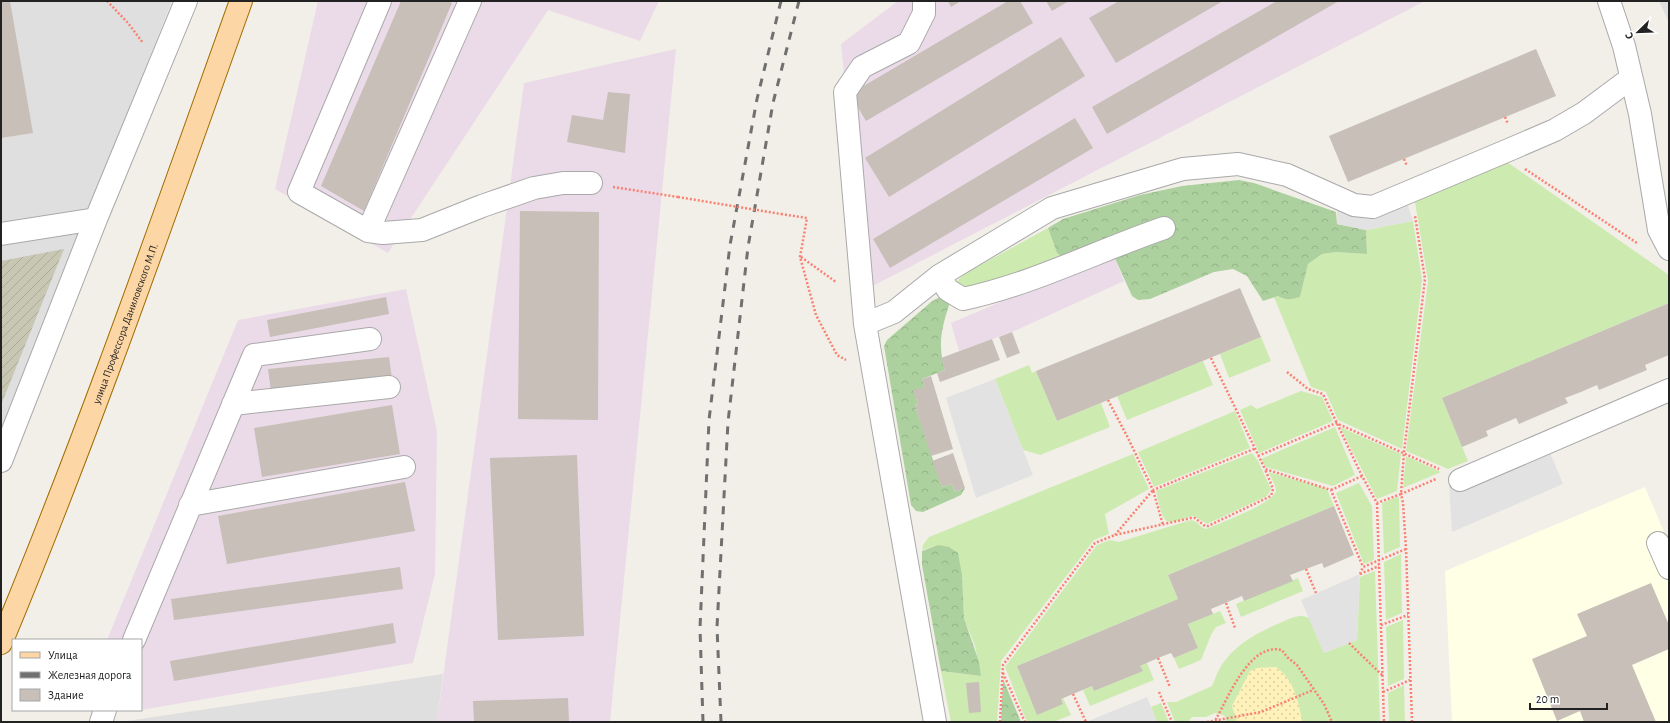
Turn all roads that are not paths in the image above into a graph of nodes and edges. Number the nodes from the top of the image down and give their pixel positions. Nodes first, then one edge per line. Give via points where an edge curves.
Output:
1 (186, 1) edge
2 (240, 1) edge
3 (380, 1) edge
4 (470, 1) edge
5 (924, 1) edge
6 (1608, 1) edge
7 (1631, 78) junction
8 (591, 183) road end
9 (96, 219) junction
10 (1164, 228) dead end
11 (368, 231) junction
12 (1, 234) edge
13 (1669, 249) edge
14 (939, 276) junction
15 (865, 324) junction
16 (370, 339) dead end
17 (390, 387) dead end
18 (1669, 390) edge
19 (233, 404) junction
20 (1, 461) edge
21 (404, 467) dead end
22 (1448, 476) road end
23 (190, 505) junction
24 (1658, 543) dead end
25 (1669, 568) edge
26 (134, 639) edge
27 (1, 643) edge
28 (105, 711) edge
29 (101, 722) edge
30 (935, 722) edge

1 - 9 street
2 - 27 main road, улица Профессора Даниловского М.П. via 145,271
3 - 11 street via 299,192
4 - 11 street
5 - 15 street via 924,13 909,43 862,67 845,92
6 - 7 street via 1624,46
7 - 13 street via 1640,114 1659,230
7 - 14 street via 1584,113 1555,130 1373,206 1354,205 1287,175 1238,164 1183,169 1052,208
8 - 11 street via 563,183 534,188 422,230 383,233
9 - 12 street
9 - 20 street
10 - 14 street via 992,292 963,299 948,290
14 - 15 street via 894,312
15 - 30 street
16 - 19 street via 254,355
17 - 19 street
18 - 22 street
19 - 23 street
21 - 23 street
23 - 26 street
24 - 25 street
28 - 29 street

